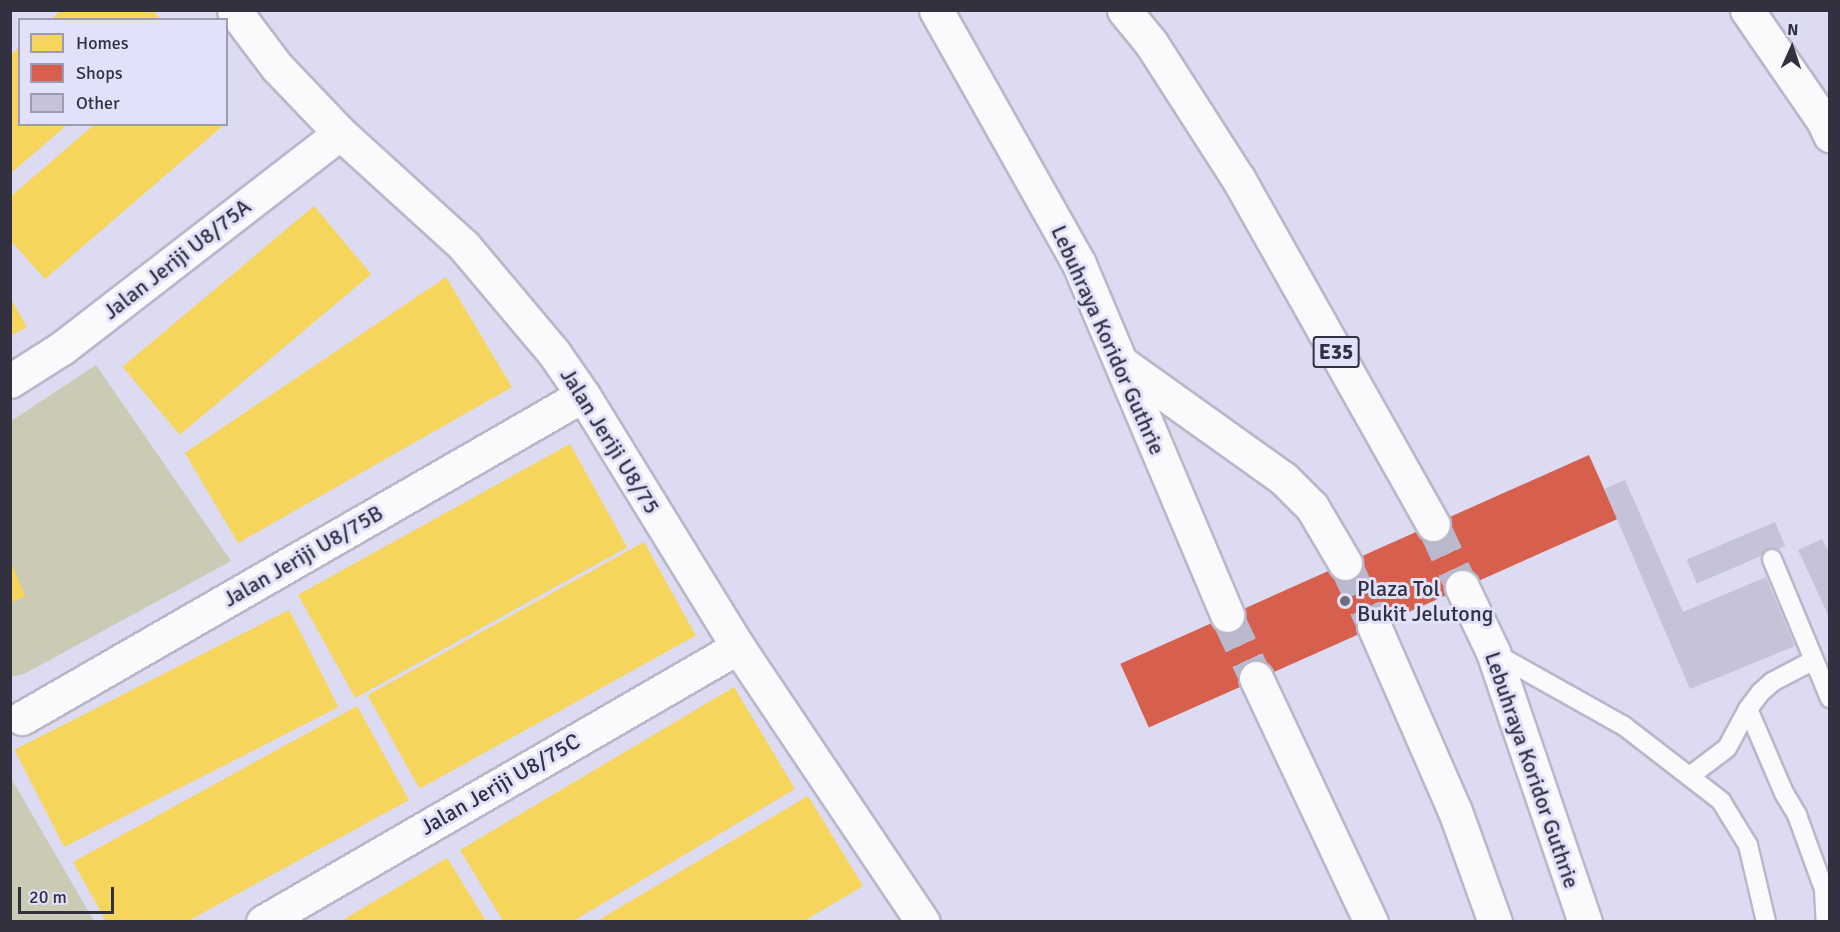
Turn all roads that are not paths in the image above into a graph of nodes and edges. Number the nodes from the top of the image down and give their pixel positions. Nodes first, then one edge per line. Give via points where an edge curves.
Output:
1 (234, 10) edge
2 (936, 10) edge
3 (1124, 10) edge
4 (1747, 10) edge
5 (340, 133) junction
6 (1830, 135) edge
7 (1123, 363) junction
8 (10, 381) edge
9 (583, 395) junction
10 (1433, 524) tunnel mouth
11 (1772, 559) dead end
12 (1345, 563) tunnel mouth
13 (1462, 587) tunnel mouth
14 (1227, 615) tunnel mouth
15 (1374, 626) tunnel mouth
16 (738, 647) junction
17 (1492, 652) junction
18 (1814, 660) junction
19 (1256, 678) tunnel mouth
20 (1830, 698) edge
21 (1748, 709) junction
22 (22, 718) dead end
23 (1690, 776) junction
24 (909, 917) edge
25 (263, 921) edge
26 (1371, 921) edge
27 (1495, 921) edge
28 (1585, 921) edge
29 (1766, 921) edge
30 (1826, 921) edge

1 - 5 main road, Jalan Jeriji U8/75 via 277,67
2 - 7 main road, Lebuhraya Koridor Guthrie via 1079,264
3 - 10 main road, E35 via 1151,43 1239,180
4 - 6 main road
5 - 8 main road, Jalan Jeriji U8/75A via 63,348
5 - 9 main road, Jalan Jeriji U8/75 via 464,246 554,353
7 - 12 main road via 1283,478 1312,507
7 - 14 main road, Lebuhraya Koridor Guthrie
9 - 16 main road, Jalan Jeriji U8/75
9 - 22 main road, Jalan Jeriji U8/75B
11 - 18 lane
13 - 17 main road, Lebuhraya Koridor Guthrie
15 - 27 main road via 1455,811
16 - 24 main road, Jalan Jeriji U8/75
16 - 25 main road, Jalan Jeriji U8/75C
17 - 23 lane via 1624,726
17 - 28 main road, Lebuhraya Koridor Guthrie
18 - 20 lane
18 - 21 lane via 1772,682
19 - 26 main road
21 - 23 lane via 1726,748
21 - 30 lane via 1797,815 1824,889
23 - 29 lane via 1721,801 1748,845

